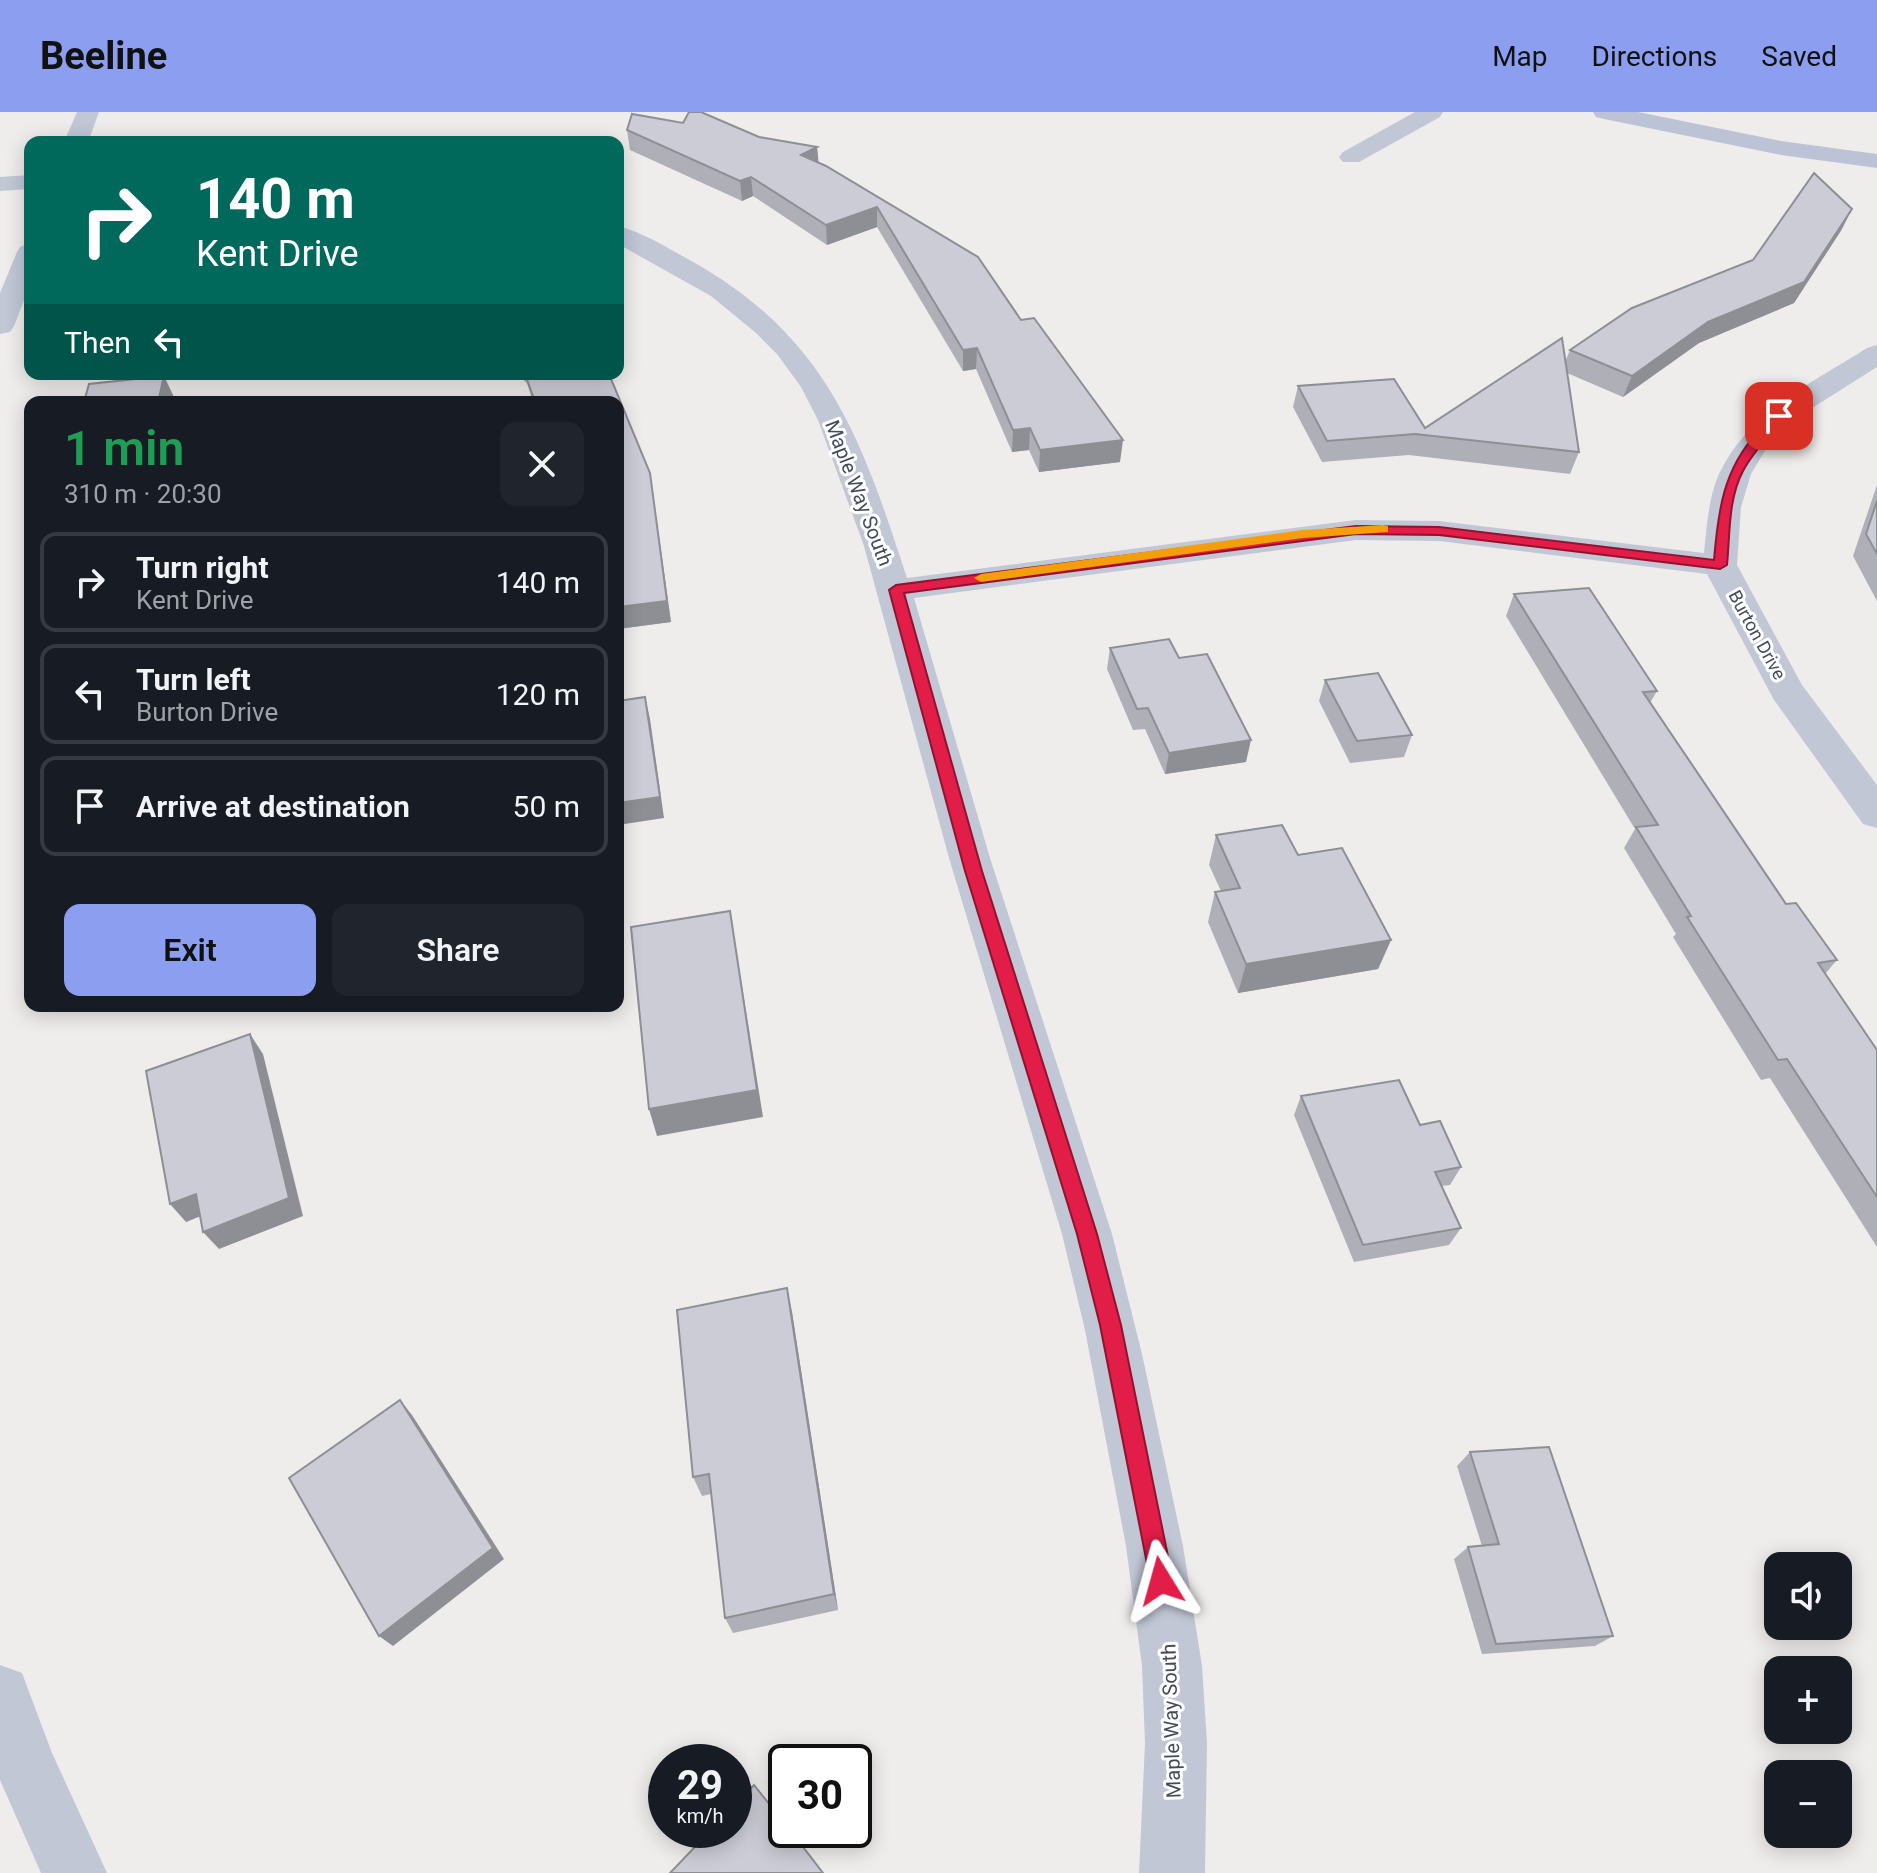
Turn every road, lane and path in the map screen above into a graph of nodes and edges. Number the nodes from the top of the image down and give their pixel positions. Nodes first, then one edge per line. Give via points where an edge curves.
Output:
1 (88, 112) edge
2 (1432, 112) edge
3 (1604, 112) edge
4 (78, 136) edge
5 (1351, 157) dead end
6 (1877, 161) edge
7 (24, 182) edge
8 (0, 184) edge
9 (624, 237) edge
10 (24, 267) edge
11 (0, 326) edge
12 (1877, 354) edge
13 (1720, 565) junction
14 (896, 590) junction
15 (1877, 814) edge
16 (0, 1695) edge
17 (74, 1873) edge
18 (1172, 1873) edge

1 - 4 street
2 - 5 street
3 - 6 street via 1781,148
7 - 8 street
9 - 14 street, Maple Way South via 741,305 805,372 849,458
10 - 11 street
12 - 13 street, Burton Drive via 1779,416 1757,439 1735,474 1725,507
13 - 14 street via 1439,531 1356,530
13 - 15 street, Burton Drive via 1787,691
14 - 18 street, Maple Way South via 953,803 1111,1325 1157,1551 1172,1671
16 - 17 street

